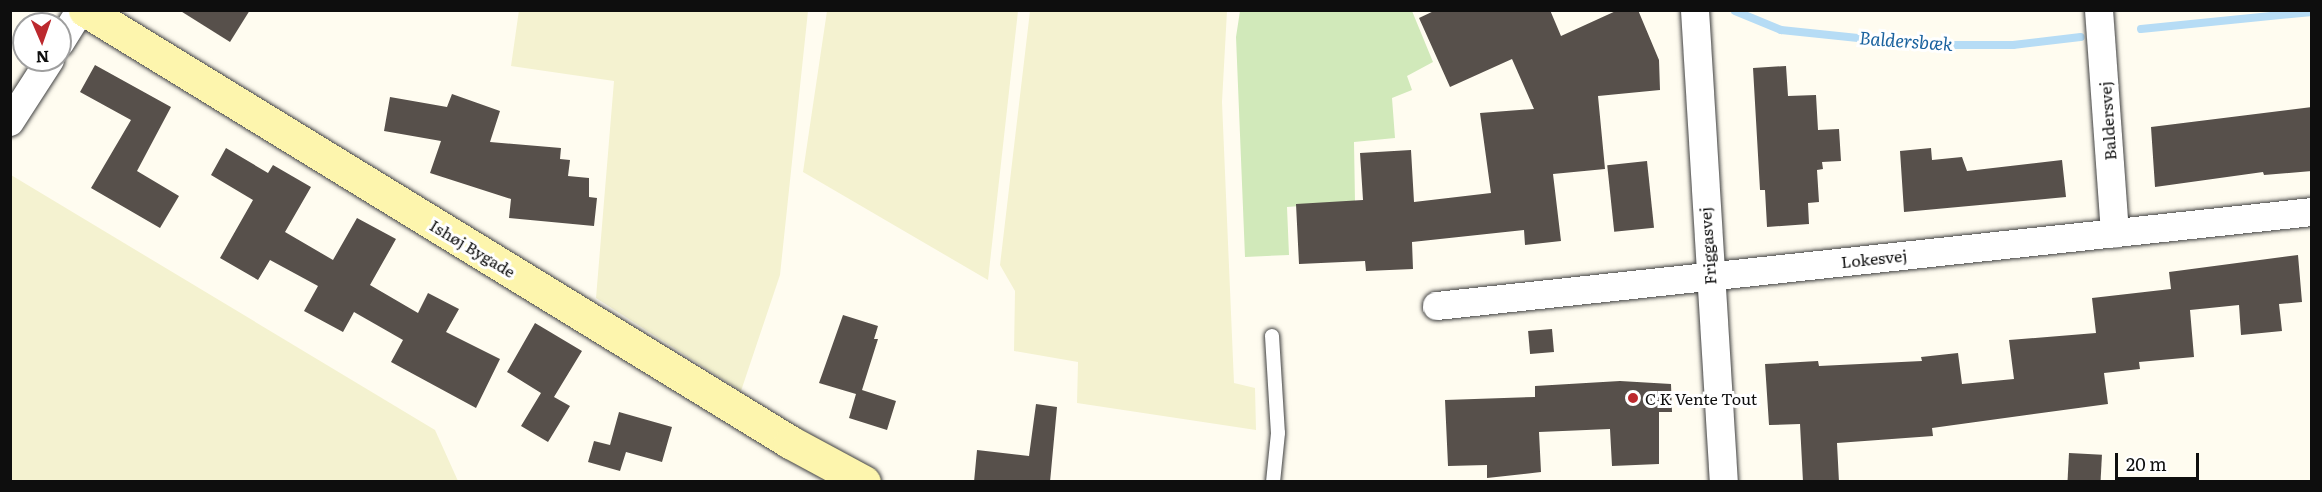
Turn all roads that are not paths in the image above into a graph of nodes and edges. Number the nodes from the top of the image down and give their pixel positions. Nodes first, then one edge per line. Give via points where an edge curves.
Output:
1 (83, 10) edge
2 (1695, 10) edge
3 (2099, 10) edge
4 (72, 26) edge
5 (42, 72) edge
6 (10, 122) edge
7 (2312, 212) edge
8 (2115, 232) junction
9 (1709, 276) junction
10 (1437, 306) dead end
11 (1272, 336) dead end
12 (864, 482) edge
13 (1273, 482) edge
14 (1724, 482) edge

1 - 4 street, Ishøj Bygade
1 - 12 street, Ishøj Bygade via 790,442
2 - 9 street, Friggasvej
3 - 8 street, Baldersvej
5 - 6 street
7 - 8 street, Lokesvej
8 - 9 street, Lokesvej
9 - 10 street, Lokesvej
9 - 14 street, Friggasvej
11 - 13 lane via 1278,433

